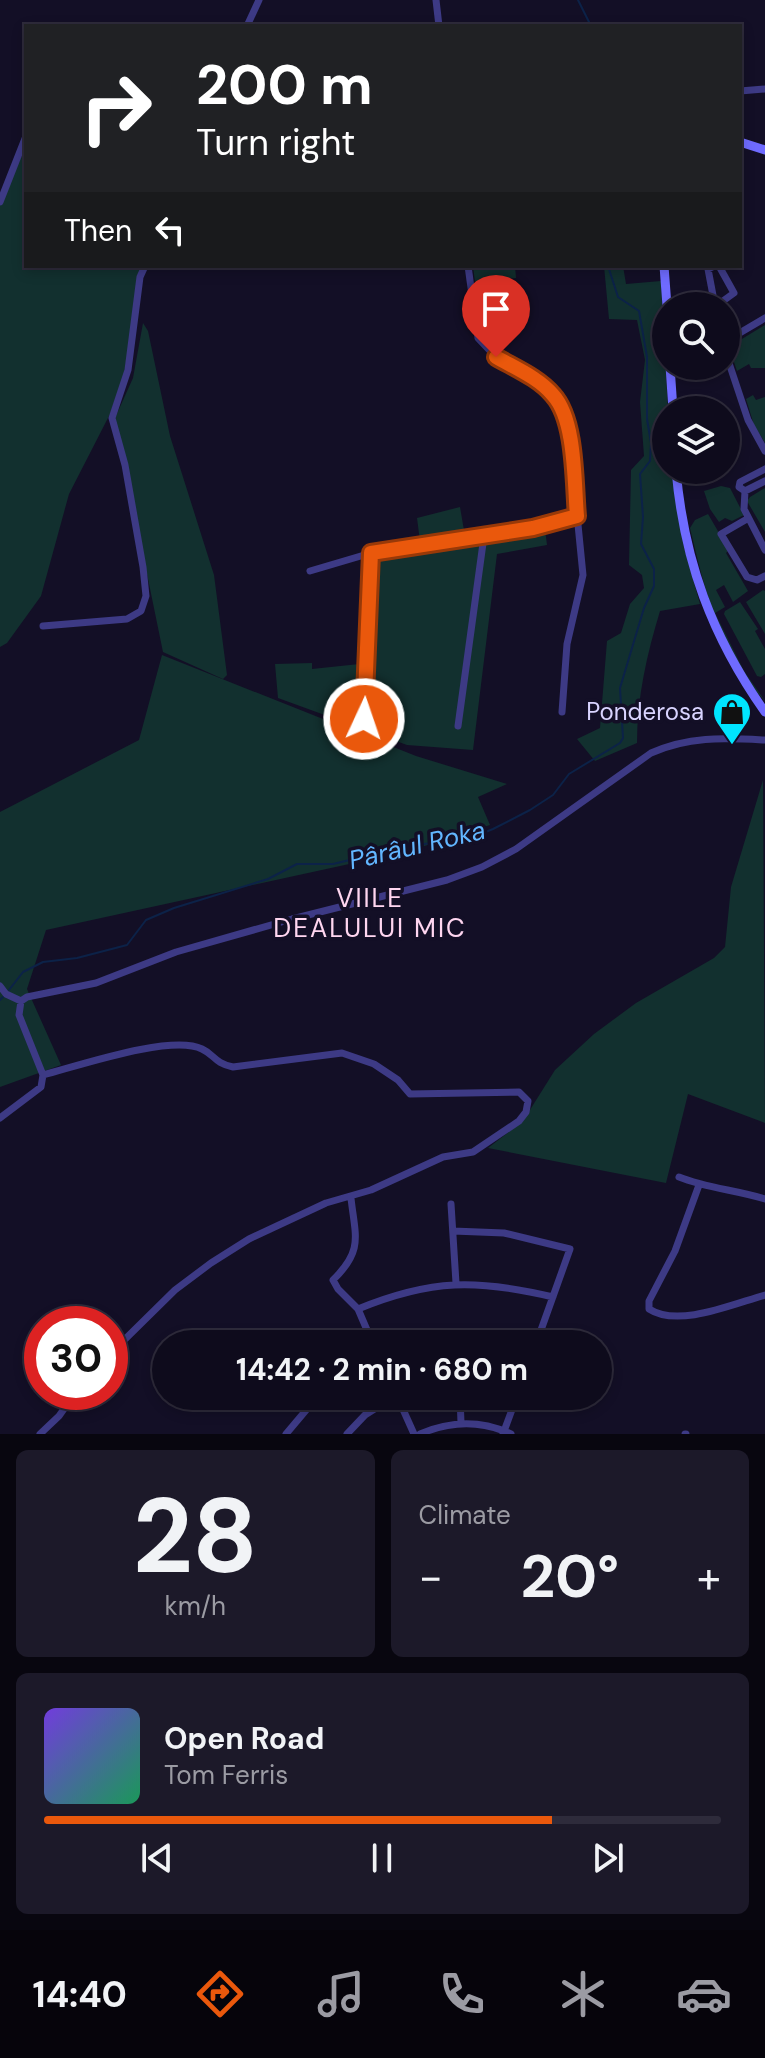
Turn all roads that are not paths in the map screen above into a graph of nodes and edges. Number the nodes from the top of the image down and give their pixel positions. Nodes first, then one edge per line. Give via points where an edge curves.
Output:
1 (259, 0) edge
2 (436, 0) edge
3 (248, 24) edge
4 (439, 24) edge
5 (765, 89) edge
6 (742, 91) edge
7 (24, 141) edge
8 (742, 143) edge
9 (765, 150) edge
10 (0, 202) edge
11 (144, 268) edge
12 (468, 268) edge
13 (664, 268) edge
14 (711, 268) edge
15 (717, 268) edge
16 (666, 292) edge
17 (712, 292) edge
18 (733, 292) edge
19 (765, 318) edge
20 (740, 333) edge
21 (735, 380) edge
22 (765, 451) edge
23 (765, 469) edge
24 (765, 481) edge
25 (678, 484) edge
26 (745, 491) junction
27 (577, 516) junction
28 (747, 519) junction
29 (484, 536) junction
30 (765, 550) edge
31 (371, 553) junction
32 (310, 571) dead end
33 (764, 579) edge
34 (43, 626) dead end
35 (562, 712) dead end
36 (765, 712) edge
37 (458, 726) dead end
38 (361, 731) dead end
39 (765, 740) edge
40 (0, 986) edge
41 (21, 1001) junction
42 (43, 1075) junction
43 (0, 1118) edge
44 (679, 1177) dead end
45 (699, 1185) junction
46 (351, 1198) junction
47 (765, 1199) edge
48 (451, 1204) dead end
49 (453, 1231) junction
50 (456, 1283) junction
51 (765, 1295) edge
52 (553, 1297) junction
53 (358, 1309) junction
54 (367, 1330) edge
55 (541, 1330) edge
56 (128, 1336) edge
57 (63, 1410) edge
58 (306, 1410) edge
59 (373, 1410) edge
60 (403, 1410) edge
61 (461, 1410) edge
62 (513, 1410) edge
63 (461, 1423) junction
64 (506, 1433) edge
65 (40, 1434) edge
66 (286, 1434) edge
67 (347, 1434) edge
68 (414, 1434) edge
69 (420, 1434) edge

1 - 3 street
2 - 4 street
5 - 6 street
7 - 10 street
8 - 9 main road
11 - 34 street via 128,370 112,418 135,517 145,604 127,619
12 - 27 street via 481,344 553,395 562,411
13 - 16 main road
14 - 17 street
15 - 18 street
19 - 20 street
21 - 22 street
23 - 26 street via 740,482
24 - 26 street
25 - 36 main road via 684,527 710,617 725,651
26 - 28 street
27 - 29 street
27 - 35 street via 583,575 567,644
28 - 30 street
28 - 33 street via 721,534 747,577
29 - 31 street
29 - 37 street
31 - 32 street
31 - 38 street
39 - 41 street via 674,743 651,753 516,849 482,867
40 - 41 street
41 - 42 street via 19,1015
42 - 43 street via 41,1087
42 - 46 street via 165,1045 202,1049 233,1067 342,1053 374,1064 410,1094 519,1092 528,1101 519,1121 481,1148 443,1157
44 - 45 street
45 - 47 street
45 - 51 street via 649,1309 677,1317
46 - 53 street via 353,1255 333,1280
46 - 56 street via 326,1203 249,1239 175,1290
48 - 49 street
49 - 50 street
49 - 52 street via 504,1233 570,1249
50 - 52 street via 505,1286
50 - 53 street
52 - 55 street
53 - 54 street
57 - 65 street
58 - 66 street
59 - 67 street
60 - 68 street
61 - 63 street
62 - 64 street
63 - 64 street
63 - 69 street

